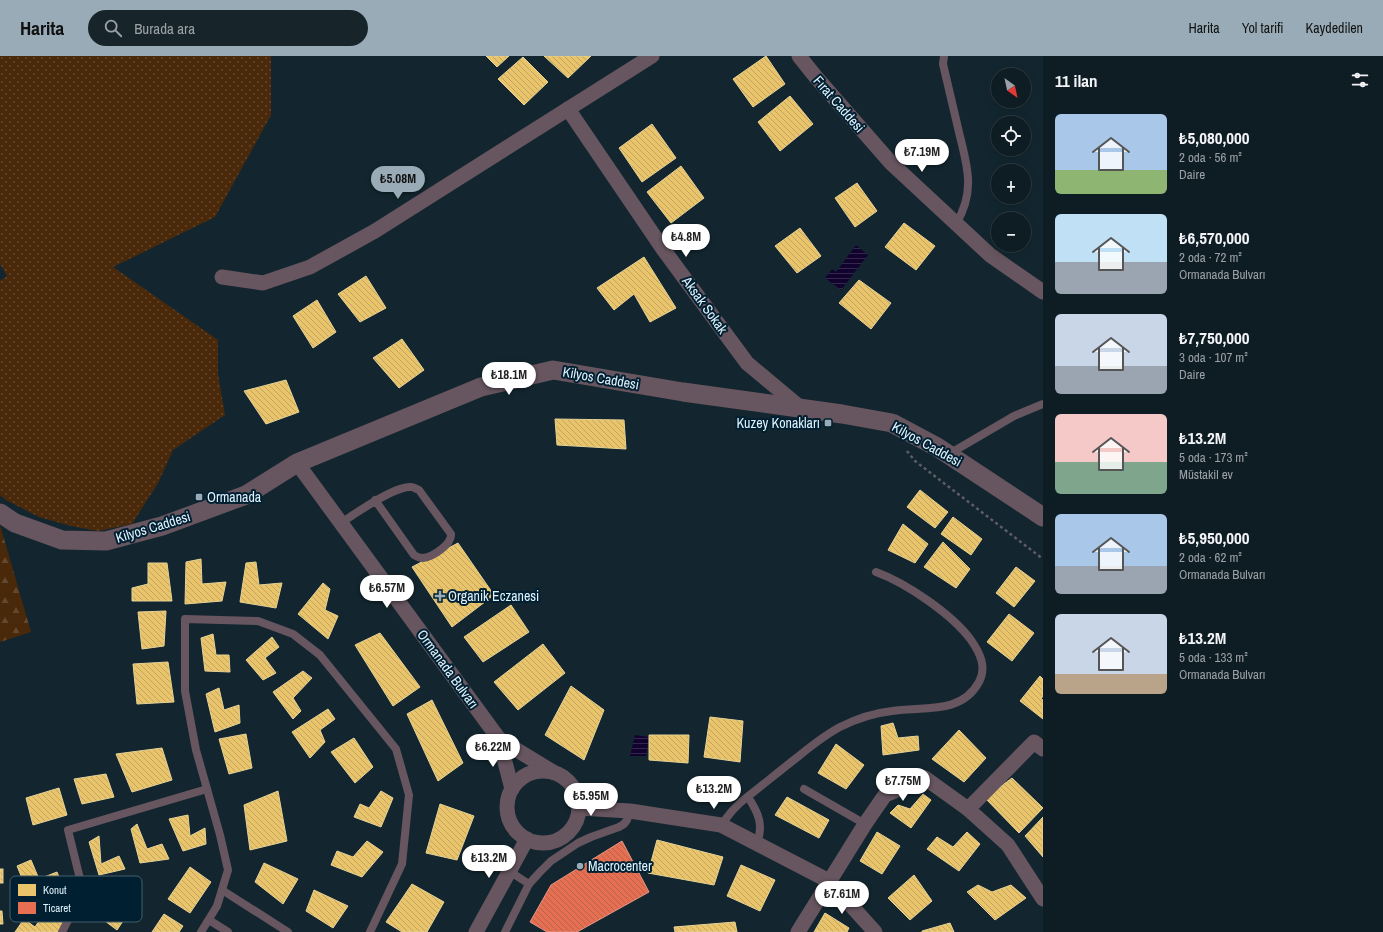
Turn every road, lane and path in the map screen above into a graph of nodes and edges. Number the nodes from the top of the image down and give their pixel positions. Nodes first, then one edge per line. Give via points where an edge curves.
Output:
1 (652, 56) edge
2 (799, 56) edge
3 (944, 56) edge
4 (568, 109) junction
5 (956, 224) junction
6 (222, 277) dead end
7 (1043, 292) edge
8 (1043, 404) edge
9 (802, 409) junction
10 (892, 423) junction
11 (948, 454) junction
12 (297, 463) junction
13 (375, 500) junction
14 (0, 513) edge
15 (1043, 517) edge
16 (341, 523) junction
17 (1043, 559) edge
18 (876, 572) dead end
19 (499, 739) junction
20 (1043, 749) edge
21 (553, 772) junction
22 (207, 788) junction
23 (512, 789) junction
24 (804, 789) dead end
25 (748, 797) junction
26 (579, 808) junction
27 (968, 808) junction
28 (630, 811) junction
29 (721, 824) junction
30 (865, 824) junction
31 (527, 839) junction
32 (757, 843) junction
33 (509, 872) junction
34 (79, 876) edge
35 (829, 881) junction
36 (529, 884) junction
37 (222, 890) junction
38 (1043, 899) edge
39 (208, 920) junction
40 (67, 922) edge
41 (62, 932) edge
42 (201, 932) edge
43 (228, 932) edge
44 (288, 932) edge
45 (370, 932) edge
46 (476, 932) edge
47 (504, 932) edge
48 (798, 932) edge
49 (875, 932) edge

1 - 4 street
2 - 5 street, Fırat Caddesi via 891,163
3 - 5 lane via 943,64 969,178 967,198
4 - 6 street via 375,231 310,267 263,283
4 - 9 street, Aksak Sokak via 663,249 747,363
5 - 7 street, Fırat Caddesi via 990,254
8 - 11 lane via 1014,416
9 - 10 street, Kilyos Caddesi
9 - 12 street, Kilyos Caddesi via 553,370 481,387
10 - 11 street, Kilyos Caddesi
10 - 17 path via 902,446 915,461
11 - 15 street, Kilyos Caddesi
12 - 14 street, Kilyos Caddesi via 246,495 162,526 106,541 62,540 15,523
12 - 16 street, Ormanada Bulvarı
13 - 13 lane via 414,556 430,556 447,545 451,539 451,534 419,490 405,487
13 - 16 lane
16 - 19 street, Ormanada Bulvarı
18 - 25 lane via 899,583 959,626 980,655 981,678 966,698 958,703 890,711 859,719 840,728 822,738
19 - 21 street, Ormanada Bulvarı
19 - 23 street, Ormanada Bulvarı
20 - 27 street via 1034,742
21 - 23 street via 541,771 530,774
21 - 26 street via 564,777 572,786 578,796
22 - 34 lane via 68,830
22 - 37 lane via 228,870
22 - 45 lane via 196,750 185,691 185,619 258,621 293,634 320,655 396,749 409,795 402,864
23 - 31 street via 507,811 518,832
24 - 30 lane
25 - 29 lane
25 - 32 lane via 759,816 761,831
26 - 28 street
26 - 31 street via 570,830 561,838 550,842
27 - 30 street via 925,778 885,795
27 - 38 street via 1008,845
28 - 29 street
28 - 36 lane via 624,824 564,851
29 - 32 street
30 - 35 street
31 - 33 street
32 - 35 street
33 - 36 lane
33 - 46 street
35 - 48 street
35 - 49 street
36 - 47 lane
37 - 39 lane via 218,906
37 - 44 lane
39 - 42 lane
39 - 43 lane
40 - 41 lane

